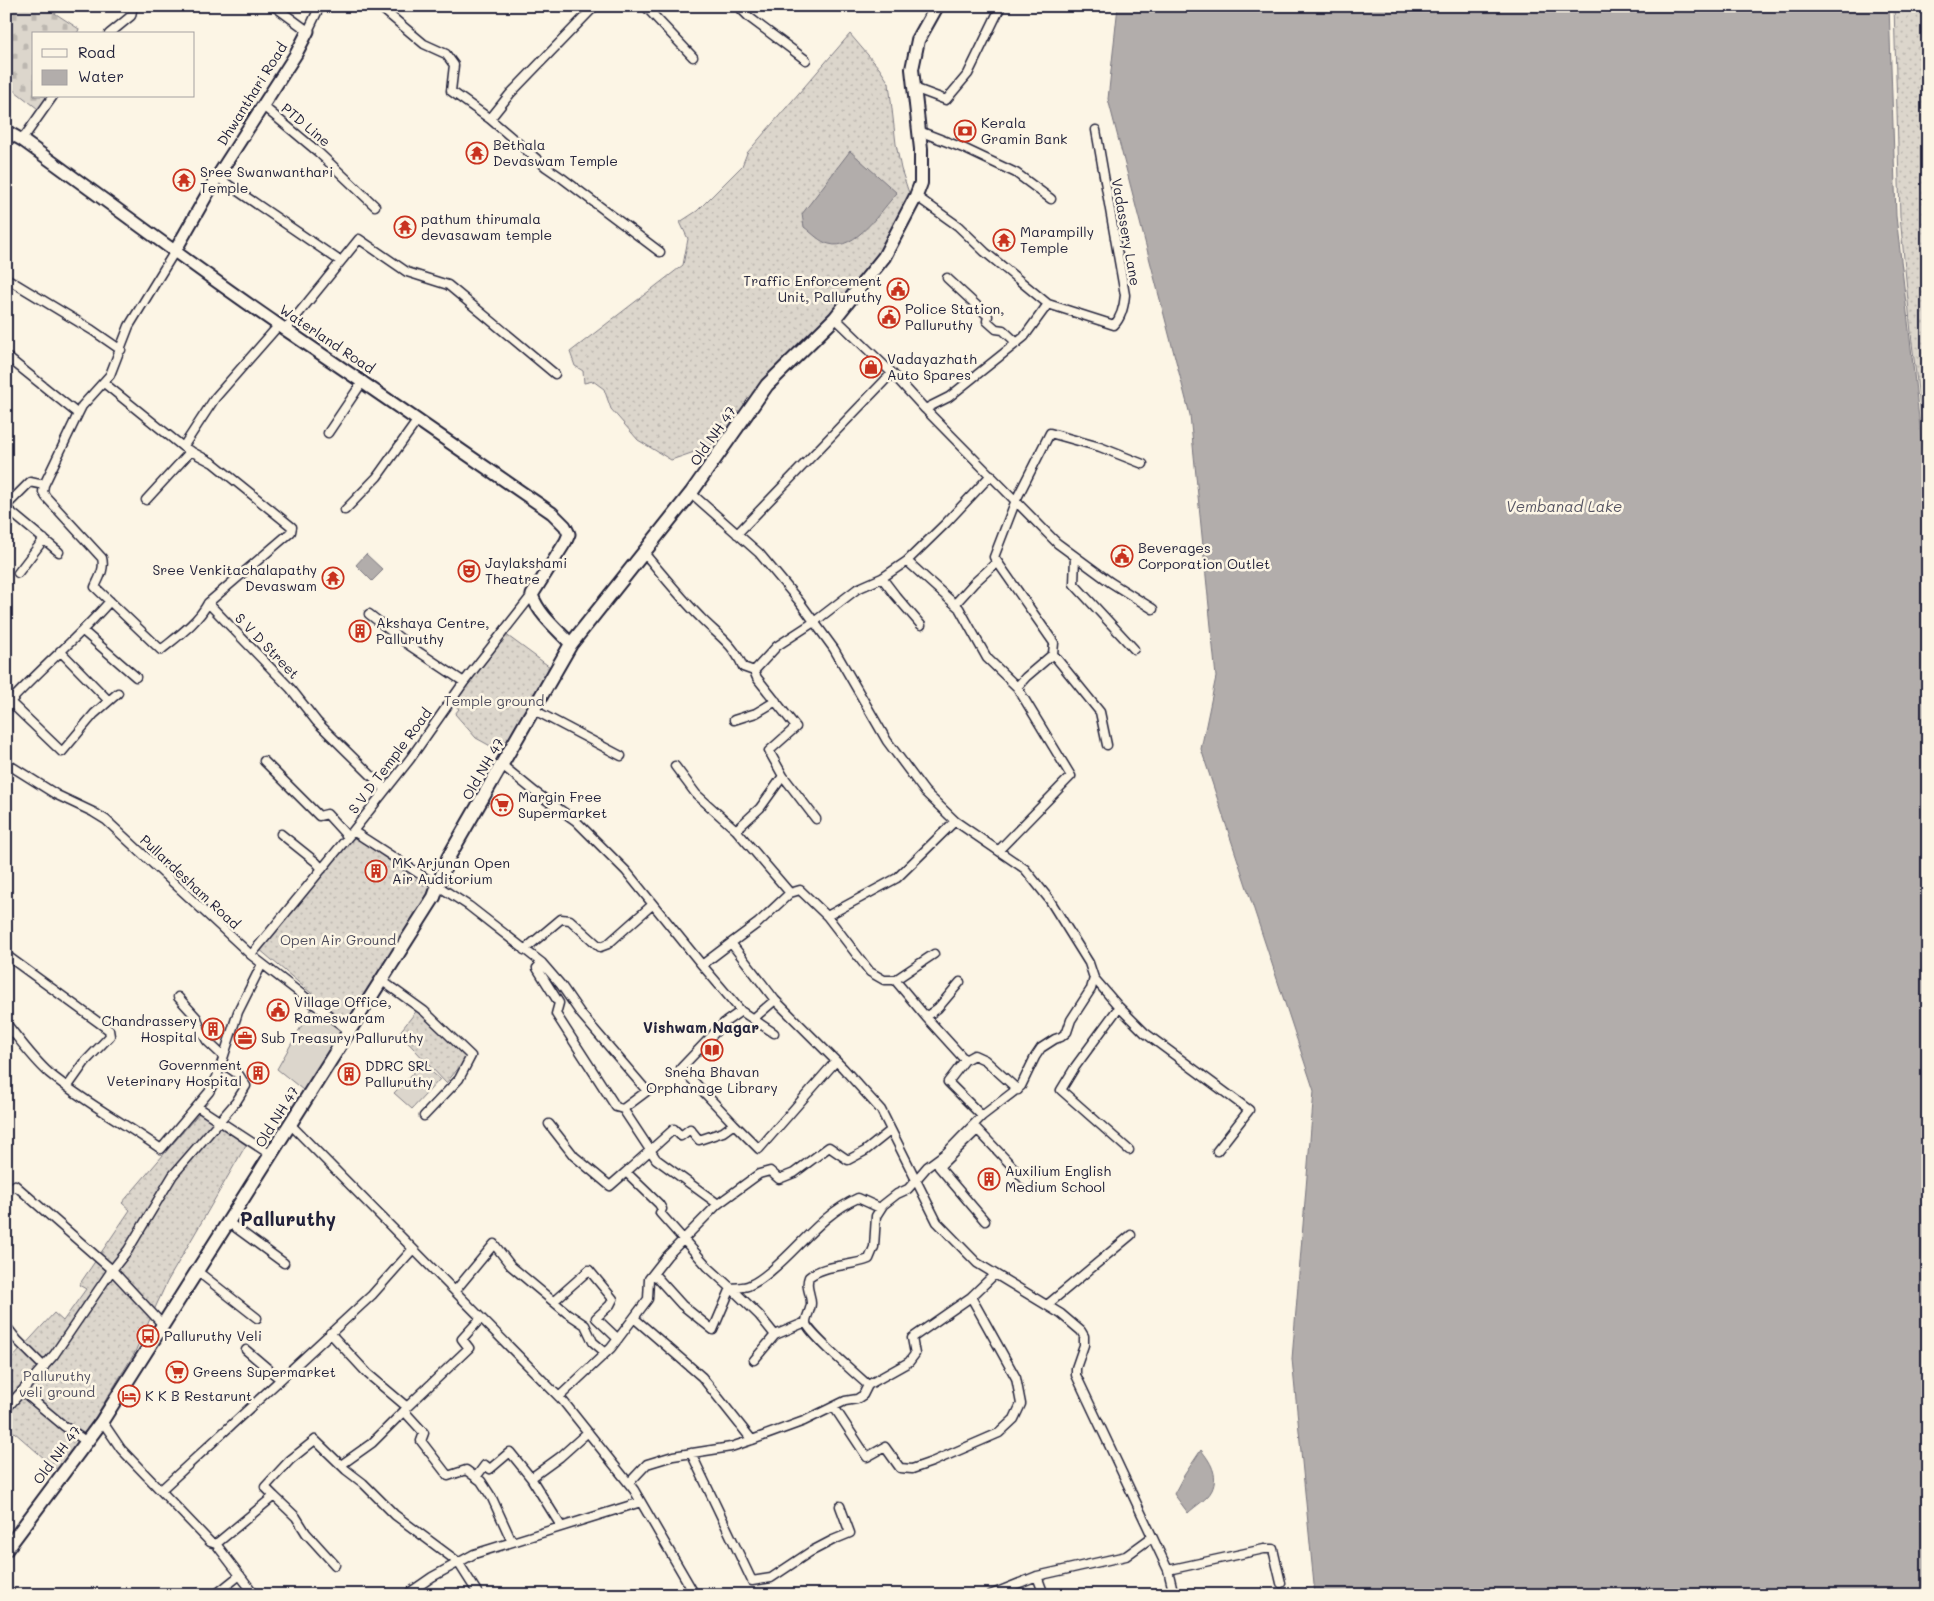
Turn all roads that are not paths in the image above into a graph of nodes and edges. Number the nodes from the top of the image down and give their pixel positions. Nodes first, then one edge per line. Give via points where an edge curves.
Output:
1 (127, 6) edge
2 (274, 6) edge
3 (320, 6) edge
4 (379, 6) edge
5 (595, 6) edge
6 (645, 6) edge
7 (738, 6) edge
8 (937, 6) edge
9 (1001, 6) edge
10 (308, 31) junction
11 (112, 32) edge
12 (693, 57) dead end
13 (806, 60) dead end
14 (914, 88) junction
15 (52, 98) edge
16 (263, 106) junction
17 (490, 119) junction
18 (1096, 130) dead end
19 (6, 131) edge
20 (919, 131) junction
21 (22, 140) junction
22 (217, 177) junction
23 (916, 196) junction
24 (1051, 199) dead end
25 (375, 206) dead end
26 (175, 251) junction
27 (660, 252) dead end
28 (340, 262) junction
29 (6, 278) edge
30 (947, 278) dead end
31 (1048, 304) junction
32 (836, 318) junction
33 (282, 327) junction
34 (1017, 343) junction
35 (121, 350) junction
36 (6, 356) edge
37 (892, 372) junction
38 (555, 374) dead end
39 (363, 381) junction
40 (104, 383) junction
41 (925, 409) junction
42 (78, 414) junction
43 (417, 421) junction
44 (328, 433) dead end
45 (183, 447) junction
46 (191, 451) junction
47 (1143, 464) dead end
48 (991, 475) junction
49 (44, 485) junction
50 (691, 493) junction
51 (146, 500) dead end
52 (1016, 500) junction
53 (6, 507) edge
54 (345, 510) dead end
55 (737, 534) junction
56 (44, 539) junction
57 (59, 552) dead end
58 (644, 553) junction
59 (1075, 557) junction
60 (907, 561) junction
61 (997, 562) junction
62 (18, 573) dead end
63 (882, 578) junction
64 (532, 595) junction
65 (110, 602) junction
66 (208, 603) junction
67 (954, 604) junction
68 (1153, 609) dead end
69 (369, 614) dead end
70 (814, 622) junction
71 (921, 625) dead end
72 (84, 631) junction
73 (571, 644) junction
74 (1134, 649) dead end
75 (60, 651) junction
76 (1053, 654) junction
77 (754, 671) junction
78 (136, 677) dead end
79 (464, 682) junction
80 (1017, 687) junction
81 (118, 692) dead end
82 (108, 700) junction
83 (776, 701) junction
84 (8, 705) edge
85 (534, 710) junction
86 (734, 720) dead end
87 (1107, 745) dead end
88 (620, 756) dead end
89 (264, 760) dead end
90 (6, 763) edge
91 (502, 765) junction
92 (675, 766) dead end
93 (782, 776) junction
94 (385, 789) junction
95 (816, 819) dead end
96 (955, 821) junction
97 (736, 830) junction
98 (281, 834) dead end
99 (351, 834) junction
100 (999, 850) junction
101 (322, 870) junction
102 (437, 886) junction
103 (790, 893) junction
104 (652, 905) junction
105 (827, 916) junction
106 (732, 943) junction
107 (524, 950) junction
108 (934, 954) dead end
109 (251, 955) junction
110 (6, 956) edge
111 (542, 963) junction
112 (262, 964) junction
113 (702, 965) junction
114 (1094, 978) junction
115 (381, 980) junction
116 (895, 980) junction
117 (960, 982) dead end
118 (178, 997) dead end
119 (775, 1000) junction
120 (1119, 1007) junction
121 (741, 1011) junction
122 (926, 1017) junction
123 (753, 1019) junction
124 (6, 1023) edge
125 (349, 1031) junction
126 (774, 1033) dead end
127 (222, 1060) junction
128 (965, 1060) junction
129 (836, 1061) junction
130 (68, 1086) junction
131 (1018, 1090) junction
132 (198, 1106) junction
133 (623, 1109) junction
134 (424, 1116) dead end
135 (982, 1116) junction
136 (220, 1121) junction
137 (290, 1124) junction
138 (549, 1124) dead end
139 (734, 1124) junction
140 (975, 1128) junction
141 (890, 1131) junction
142 (1129, 1150) dead end
143 (651, 1151) junction
144 (1217, 1151) dead end
145 (270, 1155) junction
146 (626, 1172) junction
147 (916, 1179) junction
148 (1030, 1185) dead end
149 (6, 1193) edge
150 (718, 1204) junction
151 (880, 1208) junction
152 (985, 1221) dead end
153 (228, 1222) junction
154 (1131, 1235) dead end
155 (684, 1238) junction
156 (413, 1249) junction
157 (284, 1263) dead end
158 (112, 1270) junction
159 (197, 1271) junction
160 (654, 1274) junction
161 (994, 1274) junction
162 (731, 1288) junction
163 (455, 1291) junction
164 (971, 1297) junction
165 (554, 1301) junction
166 (1047, 1305) junction
167 (257, 1318) dead end
168 (481, 1318) junction
169 (634, 1318) junction
170 (806, 1322) junction
171 (163, 1325) junction
172 (6, 1326) edge
173 (330, 1333) junction
174 (775, 1335) junction
175 (618, 1339) junction
176 (246, 1350) dead end
177 (606, 1353) junction
178 (754, 1360) dead end
179 (44, 1367) junction
180 (280, 1379) junction
181 (868, 1385) junction
182 (22, 1391) junction
183 (559, 1397) junction
184 (834, 1407) junction
185 (6, 1409) edge
186 (405, 1409) junction
187 (102, 1421) junction
188 (588, 1432) junction
189 (752, 1440) junction
190 (86, 1442) junction
191 (691, 1454) junction
192 (341, 1465) junction
193 (476, 1477) junction
194 (531, 1478) junction
195 (629, 1483) junction
196 (161, 1490) junction
197 (274, 1496) junction
198 (641, 1502) junction
199 (840, 1506) dead end
200 (561, 1526) junction
201 (1152, 1537) junction
202 (512, 1542) junction
203 (216, 1544) junction
204 (7, 1548) edge
205 (458, 1562) junction
206 (335, 1565) dead end
207 (1168, 1570) junction
208 (240, 1575) junction
209 (1036, 1576) junction
210 (1281, 1583) dead end
211 (215, 1595) edge
212 (255, 1595) edge
213 (406, 1595) edge
214 (479, 1595) edge
215 (695, 1595) edge
216 (990, 1595) edge
217 (1044, 1595) edge
218 (1174, 1595) edge

1 - 11 street via 132,16
2 - 10 street
3 - 10 street
4 - 17 street via 424,44 446,54 454,65 451,91
5 - 17 street
6 - 12 street
7 - 13 street
8 - 14 main road, Old NH 47 via 918,40 912,69
9 - 14 street via 968,74 946,100
10 - 16 main road, Dhwanthari Road
14 - 20 main road, Old NH 47
15 - 21 street
16 - 22 main road, Dhwanthari Road
16 - 25 street, PTD Line
17 - 27 street via 546,168
18 - 31 street, Vadassery Lane via 1124,305 1114,325
19 - 21 main road, Waterland Road
20 - 23 main road, Old NH 47 via 921,183
20 - 24 street via 1016,173
21 - 26 main road, Waterland Road
22 - 26 main road, Dhwanthari Road
22 - 28 street
23 - 31 street via 958,226
23 - 32 main road, Old NH 47 via 884,256
26 - 33 main road, Waterland Road
26 - 35 street via 129,326
28 - 33 street
28 - 38 street via 359,239 407,272 448,285
29 - 35 street
30 - 34 street via 988,316 988,321
31 - 34 street
32 - 37 street
32 - 50 main road, Old NH 47 via 767,385
33 - 39 main road, Waterland Road
33 - 45 street via 215,398
34 - 41 street via 949,397
35 - 40 street
36 - 42 street
37 - 41 street
37 - 55 street
39 - 43 main road, Waterland Road
39 - 44 street
40 - 42 street
40 - 45 street
41 - 48 street
42 - 49 street
43 - 54 street via 377,477
43 - 64 main road, Waterland Road via 552,513 565,526 569,534 566,541
45 - 46 street
46 - 51 street
46 - 66 street via 213,463 292,527 292,532
47 - 52 street via 1100,447 1050,433
48 - 52 street
48 - 60 street
49 - 53 street via 30,482
49 - 65 street via 46,497 102,558 103,569 95,587
50 - 55 street
50 - 58 main road, Old NH 47
52 - 59 street
52 - 61 street via 994,557
53 - 56 street
55 - 70 street via 759,554
56 - 57 street
56 - 62 street
58 - 73 main road, Old NH 47
58 - 77 street via 701,618 728,643 738,655 742,667
59 - 68 street
59 - 74 street via 1074,584
60 - 63 street
60 - 67 street
61 - 67 street
61 - 76 street via 1054,643
63 - 70 street via 857,589
63 - 71 street
64 - 73 main road via 541,612
64 - 79 street, S V D Temple Road
65 - 66 street via 161,650 184,632
65 - 72 street
66 - 94 street, S V D Street via 291,689 317,722
67 - 80 street via 987,658
69 - 79 street
70 - 77 street via 777,646
70 - 96 street via 834,649 887,741 925,792
72 - 75 street
72 - 78 street
73 - 85 main road, Old NH 47
75 - 82 street
75 - 84 street
76 - 80 street
76 - 87 street via 1100,712
77 - 83 street
79 - 94 street, S V D Temple Road
80 - 100 street via 1071,776
81 - 82 street
82 - 84 street via 62,752
83 - 86 street via 756,713
83 - 93 street via 796,727 769,751
85 - 88 street
85 - 91 main road, Old NH 47
89 - 99 street via 319,816 327,814
90 - 109 street, Pullardesham Road via 57,795 106,820
91 - 102 main road, Old NH 47 via 448,858
91 - 104 street via 576,821 626,871
92 - 97 street via 696,794
93 - 95 street
93 - 97 street via 760,808
94 - 99 street, S V D Temple Road
96 - 100 street
96 - 105 street via 897,878
97 - 103 street
98 - 101 street
99 - 101 street, S V D Temple Road
99 - 102 street
100 - 114 street via 1025,869 1049,899 1089,963
101 - 109 street, S V D Temple Road
102 - 107 street via 469,906
102 - 115 main road, Old NH 47 via 434,897
103 - 105 street via 800,890
103 - 106 street
104 - 107 street via 608,944 600,947 570,920 561,919
104 - 113 street
105 - 116 street via 870,972 884,980
106 - 113 street
106 - 119 street
107 - 111 street
108 - 116 street
109 - 112 street, Pullardesham Road
110 - 130 street via 111,1033
111 - 133 street via 537,968 559,1003 556,1014 616,1107
111 - 133 street via 647,1091
112 - 125 street, Pullardesham Road
112 - 127 street via 238,1012
113 - 121 street
114 - 120 street
114 - 131 street via 1067,1032 1041,1048
115 - 125 main road, Old NH 47
115 - 134 street via 424,1012 471,1056 460,1079
116 - 122 street
117 - 122 street
118 - 127 street via 197,1018 201,1031
119 - 123 street
119 - 129 street
120 - 142 street via 1061,1090
120 - 144 street via 1145,1033 1249,1110
121 - 123 street
121 - 139 street via 724,1023 681,1068
122 - 128 street
123 - 126 street
124 - 130 street via 48,1072
125 - 137 main road, Old NH 47
127 - 132 street via 209,1092
127 - 136 street via 246,1086
128 - 131 street via 974,1055 985,1060
128 - 135 street via 948,1082
129 - 139 street via 759,1149
129 - 141 street via 881,1110
130 - 132 street via 80,1098 160,1149
131 - 135 street
132 - 136 street
133 - 143 street
135 - 140 street
136 - 145 street
136 - 158 street via 173,1175 128,1250
137 - 145 main road, Old NH 47
137 - 156 street
138 - 146 street via 574,1156 610,1186
139 - 143 street via 699,1140 690,1129 682,1136 674,1129
140 - 147 street
140 - 148 street
140 - 152 street via 939,1167
141 - 147 street
141 - 150 street via 865,1152 848,1160 829,1147 794,1173 779,1179 770,1171 759,1174
143 - 146 street
143 - 150 street via 656,1159
145 - 153 main road, Old NH 47
146 - 155 street via 659,1204 660,1212
147 - 151 street
147 - 161 street via 937,1222 977,1262
149 - 158 street via 16,1185
150 - 155 street
151 - 162 street via 858,1198 843,1205 767,1274 749,1286
151 - 170 street via 874,1224 874,1247 868,1259 823,1269 809,1278 806,1284 811,1302
153 - 157 street
153 - 159 main road, Old NH 47
154 - 166 street
155 - 160 street
155 - 162 street
156 - 163 street
156 - 173 street via 372,1295
158 - 171 street
158 - 179 street
159 - 167 street
159 - 171 main road, Old NH 47
160 - 162 street via 682,1305 713,1330
160 - 169 street via 650,1279 648,1300
161 - 164 street
161 - 166 street
162 - 174 street
163 - 165 street via 494,1244 511,1266
163 - 168 street
164 - 181 street via 912,1338 915,1354 908,1362
164 - 184 street via 1019,1389 1020,1404 1014,1419 1000,1433 932,1462 912,1469 900,1468 885,1447 867,1457
165 - 175 street via 589,1270 613,1299 596,1318
165 - 177 street via 585,1324 593,1342
166 - 201 street via 1076,1325 1084,1336 1076,1375
168 - 183 street
168 - 186 street via 462,1339 469,1348
169 - 175 street
169 - 189 street via 702,1377
170 - 174 street
170 - 181 street via 824,1344
171 - 187 main road, Old NH 47
172 - 179 street
173 - 180 street
173 - 186 street
174 - 178 street
175 - 177 street
176 - 180 street
177 - 183 street
179 - 182 street
180 - 196 street
181 - 184 street via 857,1399
182 - 185 street
182 - 190 street
183 - 188 street
184 - 189 street
186 - 192 street via 372,1443
186 - 193 street via 424,1433 421,1441 448,1476 466,1470
187 - 190 main road, Old NH 47
187 - 196 street via 121,1449
188 - 194 street
188 - 195 street
189 - 191 street
190 - 204 main road, Old NH 47
191 - 195 street via 647,1464
191 - 199 street via 752,1581 771,1578 810,1552 850,1533
192 - 197 street via 315,1440 290,1460 265,1487
192 - 205 street via 395,1515
193 - 194 street via 485,1465 490,1468 510,1452
193 - 202 street via 492,1498
194 - 200 street
195 - 198 street
196 - 203 street via 210,1542
197 - 203 street
197 - 206 street via 296,1517
198 - 200 street
198 - 215 street
200 - 202 street
201 - 207 street
201 - 209 street via 1126,1556
202 - 205 street
203 - 208 street
205 - 213 street
205 - 214 street
207 - 210 street via 1273,1549
207 - 218 street
208 - 211 street
208 - 212 street
209 - 216 street
209 - 217 street

